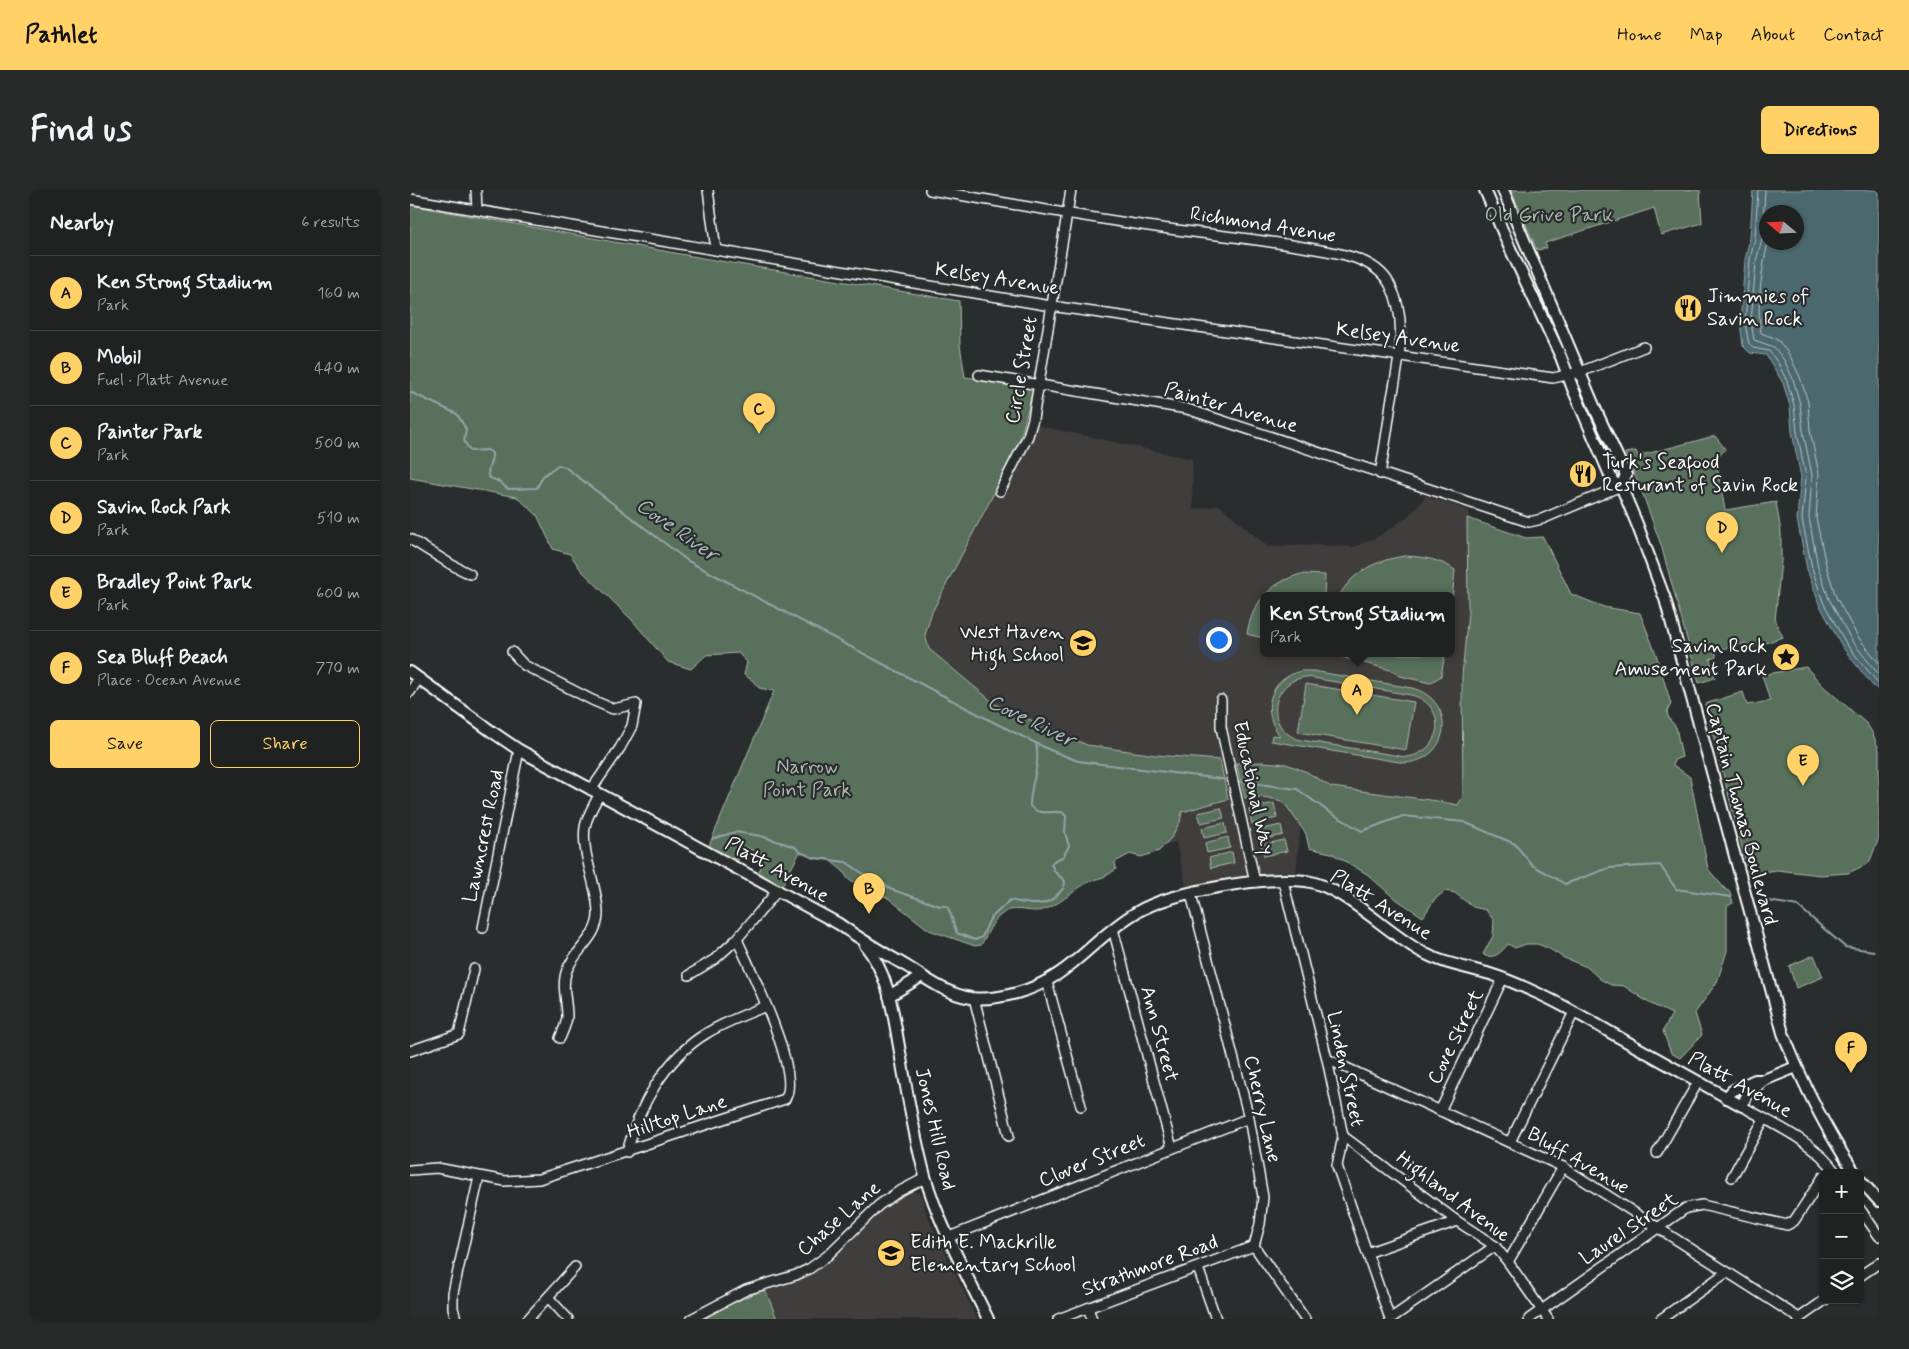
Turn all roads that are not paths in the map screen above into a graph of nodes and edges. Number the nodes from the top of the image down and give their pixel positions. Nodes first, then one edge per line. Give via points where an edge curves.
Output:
1 (476, 190) edge
2 (708, 190) edge
3 (930, 190) edge
4 (1071, 190) edge
5 (1486, 190) edge
6 (1503, 190) edge
7 (410, 199) edge
8 (477, 210) junction
9 (1067, 213) junction
10 (716, 250) junction
11 (1051, 306) junction
12 (1644, 346) dead end
13 (1399, 356) junction
14 (1580, 372) junction
15 (979, 375) dead end
16 (1568, 376) junction
17 (1039, 384) junction
18 (1380, 474) junction
19 (1621, 486) junction
20 (1000, 491) dead end
21 (410, 538) edge
22 (470, 574) dead end
23 (512, 652) dead end
24 (410, 672) edge
25 (419, 678) junction
26 (410, 692) edge
27 (1221, 700) dead end
28 (519, 750) junction
29 (595, 793) junction
30 (1283, 881) junction
31 (1255, 882) junction
32 (778, 890) junction
33 (1191, 894) junction
34 (483, 928) dead end
35 (1113, 929) junction
36 (737, 939) junction
37 (861, 940) junction
38 (474, 970) dead end
39 (689, 975) dead end
40 (922, 976) junction
41 (1503, 978) junction
42 (1047, 982) junction
43 (890, 996) junction
44 (974, 998) junction
45 (766, 1006) junction
46 (1574, 1012) junction
47 (560, 1038) dead end
48 (410, 1051) edge
49 (1327, 1059) junction
50 (1796, 1066) junction
51 (1764, 1080) junction
52 (1698, 1082) junction
53 (1726, 1098) junction
54 (1081, 1106) dead end
55 (1742, 1106) junction
56 (1440, 1111) junction
57 (1249, 1118) junction
58 (1764, 1119) junction
59 (1009, 1136) dead end
60 (1343, 1136) junction
61 (1510, 1142) junction
62 (1172, 1148) junction
63 (627, 1152) junction
64 (1657, 1153) dead end
65 (1563, 1167) junction
66 (1829, 1169) edge
67 (1853, 1169) edge
68 (410, 1170) edge
69 (479, 1177) junction
70 (1732, 1177) dead end
71 (925, 1178) junction
72 (1819, 1183) edge
73 (1864, 1184) edge
74 (1879, 1201) edge
75 (1864, 1214) edge
76 (1457, 1221) junction
77 (1658, 1228) junction
78 (1879, 1236) edge
79 (949, 1237) junction
80 (1254, 1246) junction
81 (1495, 1246) junction
82 (1367, 1253) junction
83 (1508, 1262) junction
84 (1879, 1263) edge
85 (576, 1267) dead end
86 (1198, 1268) junction
87 (1727, 1272) junction
88 (1864, 1273) edge
89 (548, 1297) junction
90 (1819, 1304) edge
91 (1088, 1308) junction
92 (1542, 1310) junction
93 (456, 1319) edge
94 (528, 1319) edge
95 (568, 1319) edge
96 (691, 1319) edge
97 (988, 1319) edge
98 (1058, 1319) edge
99 (1092, 1319) edge
100 (1216, 1319) edge
101 (1305, 1319) edge
102 (1390, 1319) edge
103 (1529, 1319) edge
104 (1548, 1319) edge
105 (1661, 1319) edge
106 (1798, 1319) edge

1 - 8 street
2 - 10 street
3 - 9 street, Richmond Avenue
4 - 9 street, Circle Street
5 - 16 main road, Captain Thomas Boulevard
6 - 14 main road, Captain Thomas Boulevard
7 - 8 street, Kelsey Avenue
8 - 10 street, Kelsey Avenue
9 - 11 street, Circle Street
9 - 13 street, Richmond Avenue via 1270,242 1335,253 1365,262 1383,275 1394,296 1400,325
10 - 11 street, Kelsey Avenue
11 - 13 street, Kelsey Avenue
11 - 17 street, Circle Street
12 - 14 street, Kelsey Avenue
13 - 16 street, Kelsey Avenue via 1552,378
13 - 18 street, Richmond Avenue
14 - 16 street, Kelsey Avenue
14 - 19 main road, Captain Thomas Boulevard via 1626,475
15 - 17 street, Painter Avenue
16 - 19 main road, Captain Thomas Boulevard via 1613,482
17 - 18 street, Painter Avenue via 1187,409
17 - 20 street, Circle Street via 1028,436
18 - 19 street, Painter Avenue via 1529,522
19 - 50 main road, Captain Thomas Boulevard via 1665,599 1766,978
21 - 22 street
23 - 29 street via 524,665 613,709 636,704 632,726
24 - 25 main road, Platt Avenue
25 - 26 street
25 - 28 main road, Platt Avenue
27 - 31 street, Educational Way via 1221,727
28 - 29 main road, Platt Avenue
28 - 34 street, Lawncrest Road
29 - 32 main road, Platt Avenue
29 - 47 street via 585,835 598,921 593,934 567,970 564,985 567,1018
30 - 31 main road, Platt Avenue
30 - 41 main road, Platt Avenue via 1308,881 1332,890 1421,952
30 - 49 street, Linden Street
31 - 33 main road, Platt Avenue
32 - 36 street
32 - 37 main road, Platt Avenue
33 - 35 main road, Platt Avenue via 1146,907
33 - 57 street, Cherry Lane
35 - 42 main road, Platt Avenue
35 - 62 street, Ann Street
36 - 39 street via 715,959
36 - 45 street, Hilltop Lane
37 - 40 main road, Platt Avenue
37 - 43 main road, Jones Hill Road via 879,965
38 - 48 street via 459,1034
40 - 43 main road
40 - 44 main road, Platt Avenue via 946,990
41 - 46 main road, Platt Avenue
41 - 56 street, Cove Street
42 - 44 main road, Platt Avenue via 1005,996
42 - 54 street
43 - 71 main road, Jones Hill Road
44 - 59 street
45 - 63 street via 707,1033 678,1056 648,1097
45 - 63 street, Hilltop Lane via 784,1055 790,1090 785,1099
46 - 52 main road, Platt Avenue
46 - 61 street
49 - 56 street, Bluff Avenue
49 - 60 street, Linden Street
50 - 51 main road
50 - 67 main road, Captain Thomas Boulevard via 1820,1116
51 - 53 main road via 1755,1080 1740,1087
51 - 55 main road via 1748,1093
52 - 53 main road, Platt Avenue
52 - 64 street
53 - 55 main road, Platt Avenue
55 - 58 street, Platt Avenue
56 - 61 street, Bluff Avenue
57 - 62 street, Clover Street
57 - 80 street, Cherry Lane via 1263,1197
58 - 66 street, Platt Avenue via 1808,1145
58 - 70 street
60 - 76 street, Highland Avenue
60 - 82 street, Linden Street via 1337,1166
61 - 65 street, Bluff Avenue
62 - 79 street, Clover Street
63 - 69 street, Hilltop Lane via 539,1179 505,1181
65 - 77 street, Bluff Avenue
65 - 83 street
68 - 69 street, Hilltop Lane via 437,1168
69 - 93 street via 454,1293
71 - 79 main road, Jones Hill Road
71 - 96 street, Chase Lane via 886,1200 808,1270 746,1290
72 - 77 street, Laurel Street via 1797,1218 1789,1224 1702,1205 1686,1208
73 - 74 main road
75 - 78 street
76 - 81 street, Highland Avenue
76 - 82 street
77 - 87 street, Bluff Avenue
77 - 92 street, Laurel Street
79 - 97 main road, Jones Hill Road
80 - 86 street, Strathmore Road
80 - 101 street
81 - 83 street, Highland Avenue
81 - 102 street
82 - 102 street, Linden Street
83 - 92 street, Highland Avenue
84 - 88 street
85 - 89 street
86 - 91 street, Strathmore Road
86 - 100 street
87 - 105 street
87 - 106 street, Bluff Avenue
89 - 94 street
89 - 95 street
90 - 106 street
91 - 98 street, Strathmore Road
91 - 99 street
92 - 103 street, Laurel Street
92 - 104 street, Highland Avenue

